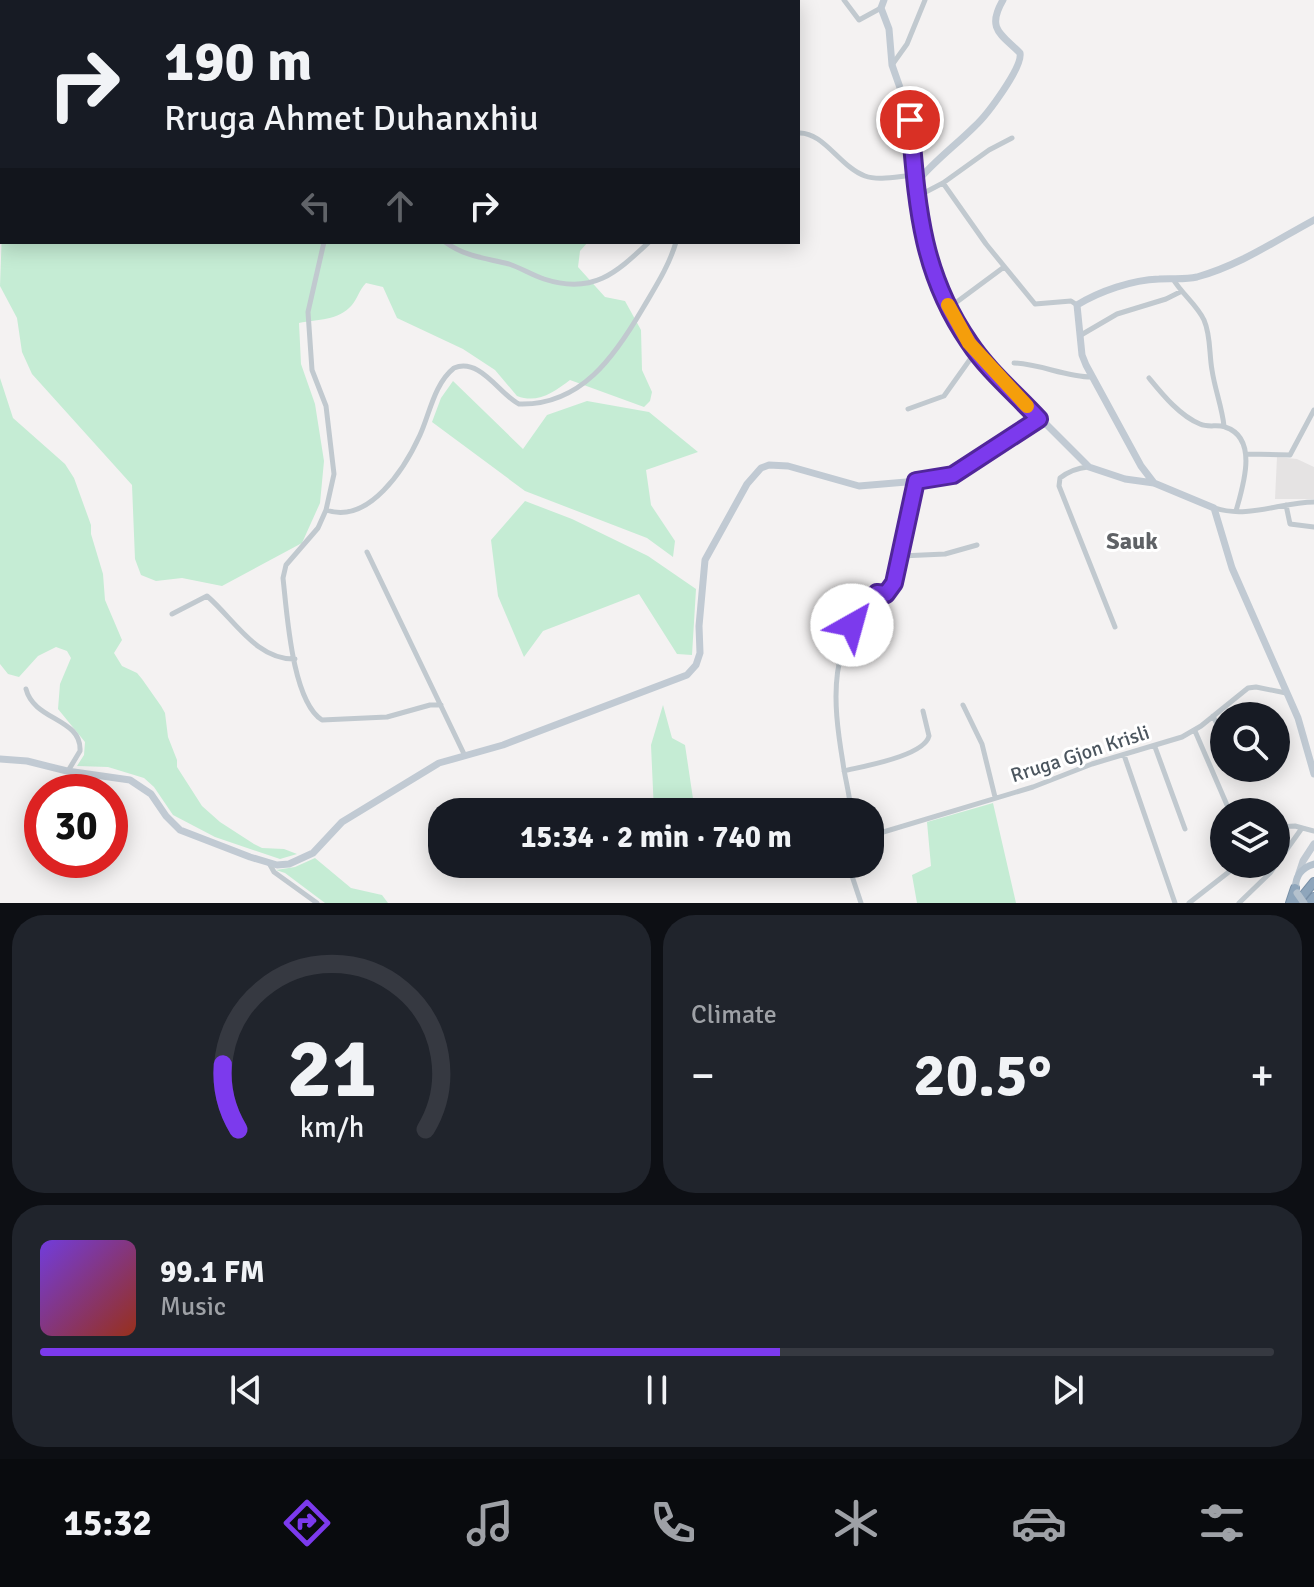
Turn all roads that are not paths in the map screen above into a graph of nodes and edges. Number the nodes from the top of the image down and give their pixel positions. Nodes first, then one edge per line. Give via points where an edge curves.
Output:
1 (844, 0) edge
2 (925, 0) edge
3 (1003, 0) edge
4 (882, 4) edge
5 (892, 65) junction
6 (800, 133) edge
7 (1012, 138) dead end
8 (916, 179) junction
9 (943, 183) junction
10 (917, 197) junction
11 (1314, 220) edge
12 (324, 244) edge
13 (448, 244) edge
14 (647, 244) edge
15 (675, 244) edge
16 (1004, 267) junction
17 (1173, 279) junction
18 (1180, 291) junction
19 (1077, 305) junction
20 (950, 307) junction
21 (1080, 336) junction
22 (976, 351) junction
23 (1014, 363) dead end
24 (1092, 377) junction
25 (1149, 378) dead end
26 (908, 409) dead end
27 (1314, 410) edge
28 (1039, 419) junction
29 (1224, 426) junction
30 (1247, 454) junction
31 (1089, 467) junction
32 (916, 481) junction
33 (1154, 483) junction
34 (1314, 502) edge
35 (1286, 505) junction
36 (1214, 508) junction
37 (326, 510) junction
38 (1236, 511) junction
39 (1314, 527) edge
40 (977, 545) dead end
41 (367, 552) dead end
42 (901, 556) junction
43 (172, 614) dead end
44 (1115, 627) dead end
45 (295, 659) junction
46 (26, 689) dead end
47 (1287, 693) junction
48 (1230, 702) edge
49 (441, 705) junction
50 (963, 705) dead end
51 (923, 711) dead end
52 (1210, 718) edge
53 (1195, 731) junction
54 (1155, 747) junction
55 (1124, 755) junction
56 (465, 756) junction
57 (0, 759) edge
58 (67, 771) junction
59 (844, 771) junction
60 (1314, 774) edge
61 (995, 797) junction
62 (849, 798) edge
63 (1224, 798) edge
64 (1290, 828) edge
65 (1302, 828) junction
66 (1185, 829) dead end
67 (1314, 831) edge
68 (884, 832) edge
69 (1314, 844) edge
70 (269, 863) junction
71 (1314, 864) edge
72 (1299, 873) junction
73 (853, 878) edge
74 (1221, 878) edge
75 (1314, 882) edge
76 (1297, 895) edge
77 (1314, 897) edge
78 (317, 903) edge
79 (861, 903) edge
80 (1175, 903) edge
81 (1189, 903) edge
82 (1239, 903) edge
83 (1290, 903) edge
84 (1306, 903) edge

1 - 4 street via 859,20
2 - 5 street
3 - 8 street via 995,25 1020,53 1020,63 985,116
4 - 5 street
5 - 8 street via 910,116
6 - 8 street via 815,137 864,176
7 - 9 street
8 - 10 street
9 - 10 street
9 - 16 street
10 - 20 street via 926,254
11 - 17 street via 1253,255 1196,277
12 - 37 street via 308,312 312,370 326,406 334,464
13 - 14 street via 560,284 581,285 618,271
15 - 37 street via 622,345 579,386 556,400 519,404 488,378 460,365 439,388 416,444 386,487 356,511
16 - 19 street via 1035,304
16 - 20 street
17 - 18 street
17 - 19 street via 1104,291
18 - 21 street via 1117,314
18 - 29 street via 1206,327
19 - 21 street
20 - 22 street
21 - 24 street
22 - 26 street via 944,396
22 - 28 street
23 - 24 street
24 - 33 street
25 - 29 street via 1195,422
27 - 30 street via 1290,455
28 - 31 street
28 - 32 street via 953,475
29 - 30 street via 1242,440
30 - 38 street
31 - 33 street
31 - 44 street via 1065,474 1059,486
32 - 42 street
32 - 56 street via 859,486 788,466 761,468 709,551 701,584 700,653 687,675
33 - 36 street
34 - 35 street
35 - 38 street
35 - 39 street via 1290,524
36 - 38 street
36 - 47 street via 1232,568
37 - 45 street via 284,571
40 - 42 street via 945,554
41 - 49 street
42 - 59 street via 889,592 877,593 852,625 836,670
43 - 45 street via 207,596 259,648
45 - 49 street via 307,704 322,720 387,717
46 - 58 street via 37,710 78,737 80,751
47 - 48 street, Rruga Gjon Krisli via 1248,688
47 - 60 street
49 - 56 street
50 - 61 street via 982,744
51 - 59 street via 929,736 923,746
52 - 53 street, Rruga Gjon Krisli
53 - 54 street, Rruga Gjon Krisli
53 - 63 street
54 - 55 street, Rruga Gjon Krisli
54 - 66 street
55 - 61 street, Rruga Gjon Krisli
55 - 80 street
56 - 70 street via 439,763 353,815 313,853 289,864
57 - 58 street
58 - 70 street via 130,780 151,794 180,830
59 - 62 street
61 - 68 street, Rruga Gjon Krisli
64 - 65 street
65 - 67 street
65 - 82 street via 1270,873
69 - 72 street
70 - 78 street
71 - 72 main road
72 - 76 main road
73 - 79 street
74 - 81 street
75 - 76 highway
76 - 83 highway
76 - 84 main road, bridge
77 - 84 highway

